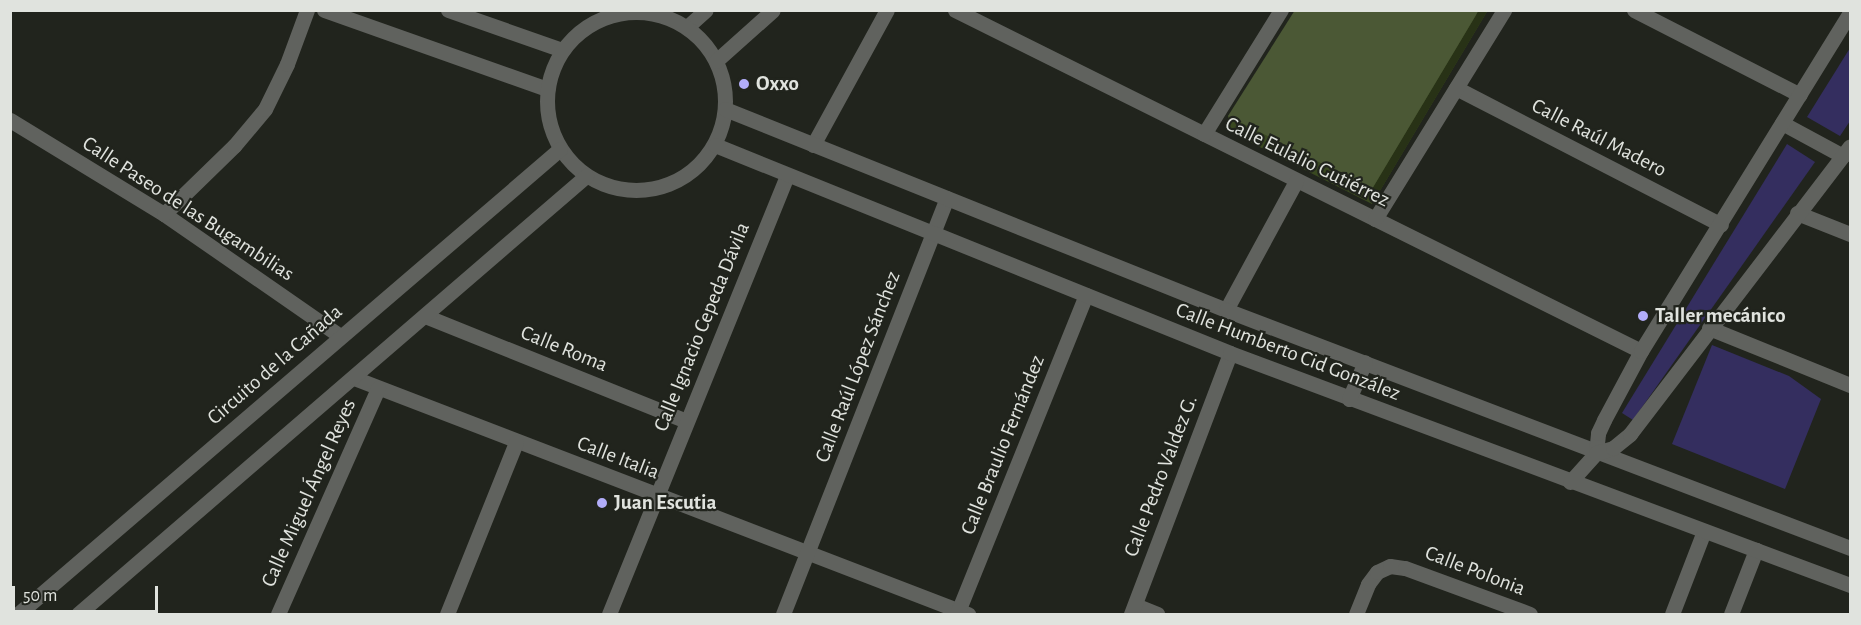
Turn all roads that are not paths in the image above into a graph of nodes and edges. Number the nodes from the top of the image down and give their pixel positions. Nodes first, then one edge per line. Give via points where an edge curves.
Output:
1 (306, 10) edge
2 (324, 10) edge
3 (448, 10) edge
4 (706, 10) edge
5 (773, 10) edge
6 (887, 10) edge
7 (954, 10) edge
8 (1281, 10) edge
9 (1504, 10) edge
10 (1634, 10) edge
11 (1851, 13) edge
12 (687, 27) junction
13 (562, 50) junction
14 (716, 60) junction
15 (1456, 88) junction
16 (547, 89) junction
17 (1800, 95) junction
18 (725, 109) junction
19 (10, 120) edge
20 (1782, 123) junction
21 (1204, 134) junction
22 (715, 145) junction
23 (813, 145) junction
24 (560, 149) junction
25 (1847, 151) edge
26 (586, 176) junction
27 (788, 176) junction
28 (1296, 181) junction
29 (947, 198) junction
30 (1797, 213) junction
31 (164, 214) junction
32 (1376, 219) junction
33 (1721, 225) junction
34 (933, 233) junction
35 (1851, 234) edge
36 (1086, 295) junction
37 (1226, 310) junction
38 (425, 316) junction
39 (1709, 328) junction
40 (340, 336) junction
41 (1641, 351) junction
42 (1230, 353) junction
43 (1365, 362) junction
44 (354, 378) junction
45 (1851, 385) edge
46 (378, 388) junction
47 (1349, 399) junction
48 (686, 421) junction
49 (516, 442) junction
50 (1596, 453) junction
51 (1570, 482) junction
52 (657, 495) junction
53 (1704, 531) junction
54 (1851, 549) edge
55 (1756, 550) junction
56 (808, 552) junction
57 (1851, 585) edge
58 (1133, 610) edge
59 (961, 613) edge
60 (18, 615) edge
61 (78, 615) edge
62 (278, 615) edge
63 (447, 615) edge
64 (609, 615) edge
65 (783, 615) edge
66 (1158, 615) edge
67 (1356, 615) edge
68 (1530, 615) edge
69 (1672, 615) edge
70 (1731, 615) edge

1 - 31 street via 265,110
2 - 16 street
3 - 13 street
4 - 12 street
5 - 14 street
6 - 23 street
7 - 21 street, Calle Eulalio Gutiérrez
8 - 21 street
9 - 15 street
10 - 17 street
11 - 17 street
12 - 13 street via 661,15 634,11 606,16 581,30
12 - 14 street
13 - 16 street
14 - 18 street via 724,84
15 - 32 street
15 - 33 street, Calle Raúl Madero
16 - 24 street via 547,111
17 - 20 street
18 - 22 street
18 - 23 street, Calle Humberto Cid González
19 - 31 street, Calle Paseo de las Bugambilias
20 - 25 street
20 - 33 street
21 - 28 street, Calle Eulalio Gutiérrez
22 - 26 street via 696,168 662,187 642,191 613,189
22 - 27 street, Calle Humberto Cid González
23 - 29 street, Calle Humberto Cid González
24 - 26 street
24 - 40 street, Circuito de la Cañada
25 - 30 street
26 - 38 street
27 - 34 street, Calle Humberto Cid González
27 - 48 street, Calle Ignacio Cepeda Dávila
28 - 32 street, Calle Eulalio Gutiérrez
28 - 37 street
29 - 34 street, Calle Raúl López Sánchez
29 - 37 street, Calle Humberto Cid González
30 - 35 street
30 - 39 street
31 - 40 street, Calle Paseo de las Bugambilias
32 - 41 street, Calle Eulalio Gutiérrez
33 - 41 street
34 - 36 street, Calle Humberto Cid González
34 - 56 street, Calle Raúl López Sánchez
36 - 42 street, Calle Humberto Cid González
36 - 59 street, Calle Braulio Fernández
37 - 43 street, Calle Humberto Cid González
38 - 44 street
38 - 48 street, Calle Roma
39 - 45 street
39 - 50 street via 1630,434 1613,448
40 - 60 street, Circuito de la Cañada
41 - 50 street via 1598,433
42 - 47 street, Calle Humberto Cid González
42 - 58 street, Calle Pedro Valdez G.
43 - 47 street
43 - 50 street, Calle Humberto Cid González
44 - 46 street, Calle Italia
44 - 61 street
46 - 49 street, Calle Italia
46 - 62 street, Calle Miguel Ángel Reyes
47 - 51 street, Calle Humberto Cid González
48 - 52 street, Calle Ignacio Cepeda Dávila
49 - 52 street, Calle Italia
49 - 63 street
50 - 51 street
50 - 54 street, Calle Humberto Cid González
51 - 53 street, Calle Humberto Cid González
52 - 56 street, Calle Italia
52 - 64 street, Calle Ignacio Cepeda Dávila
53 - 55 street, Calle Humberto Cid González
53 - 69 street
55 - 57 street, Calle Humberto Cid González
55 - 70 street
56 - 59 street, Calle Italia
56 - 65 street, Calle Raúl López Sánchez
58 - 66 street
67 - 68 street, Calle Polonia via 1368,584 1377,572 1390,566 1405,568

